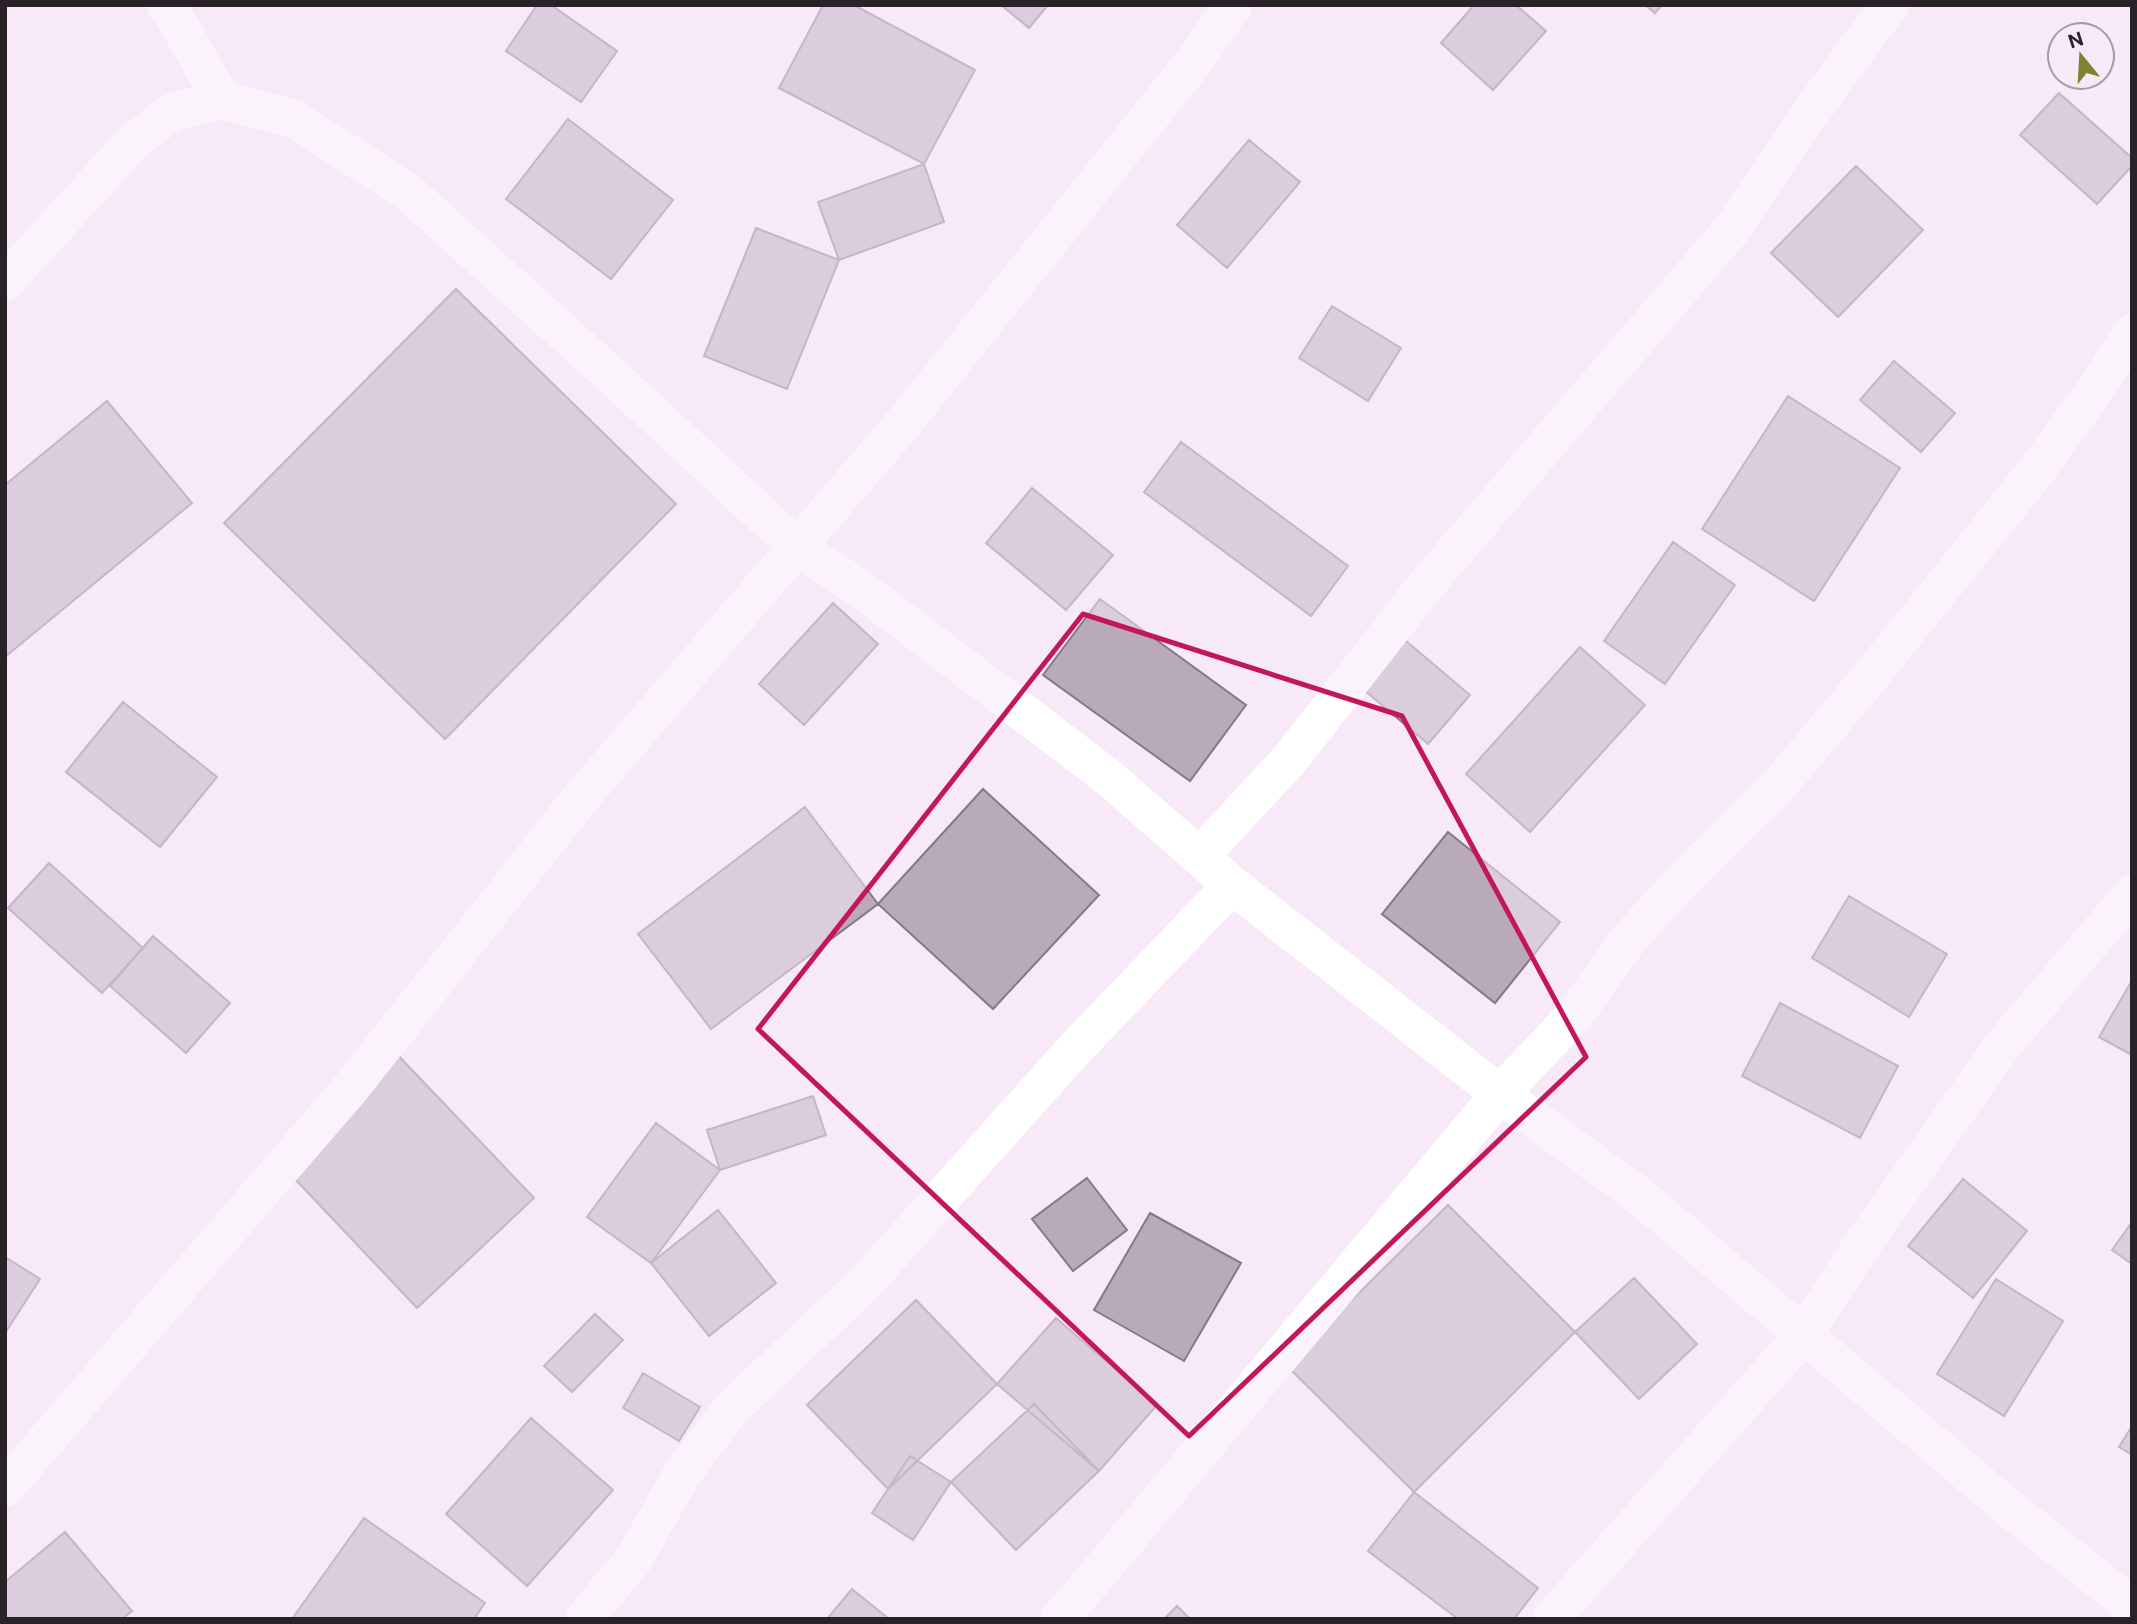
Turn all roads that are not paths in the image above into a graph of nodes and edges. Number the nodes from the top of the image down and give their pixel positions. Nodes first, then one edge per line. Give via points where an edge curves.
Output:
1 (165, 5) edge
2 (1233, 5) edge
3 (1891, 5) edge
4 (222, 100) junction
5 (5, 282) edge
6 (2132, 333) edge
7 (797, 547) junction
8 (1200, 856) junction
9 (1232, 885) junction
10 (2132, 894) edge
11 (1500, 1094) junction
12 (1804, 1334) junction
13 (5, 1488) edge
14 (2126, 1610) edge
15 (584, 1619) edge
16 (1060, 1619) edge
17 (1550, 1619) edge

1 - 4 street
2 - 7 street via 1195,60
3 - 8 street via 1732,229 1426,584 1290,760
4 - 5 street via 172,112 134,141
4 - 7 street via 294,119 408,192
6 - 11 street via 2037,470 1861,688 1779,785 1628,940 1574,1016
7 - 8 street via 861,589 1108,777
7 - 13 street via 580,799 350,1089
8 - 9 street
9 - 11 street
9 - 15 street via 1074,1050 865,1283 731,1409 682,1474 634,1559
10 - 12 street via 2003,1045
11 - 12 street via 1637,1194
11 - 16 street
12 - 14 street
12 - 17 street

